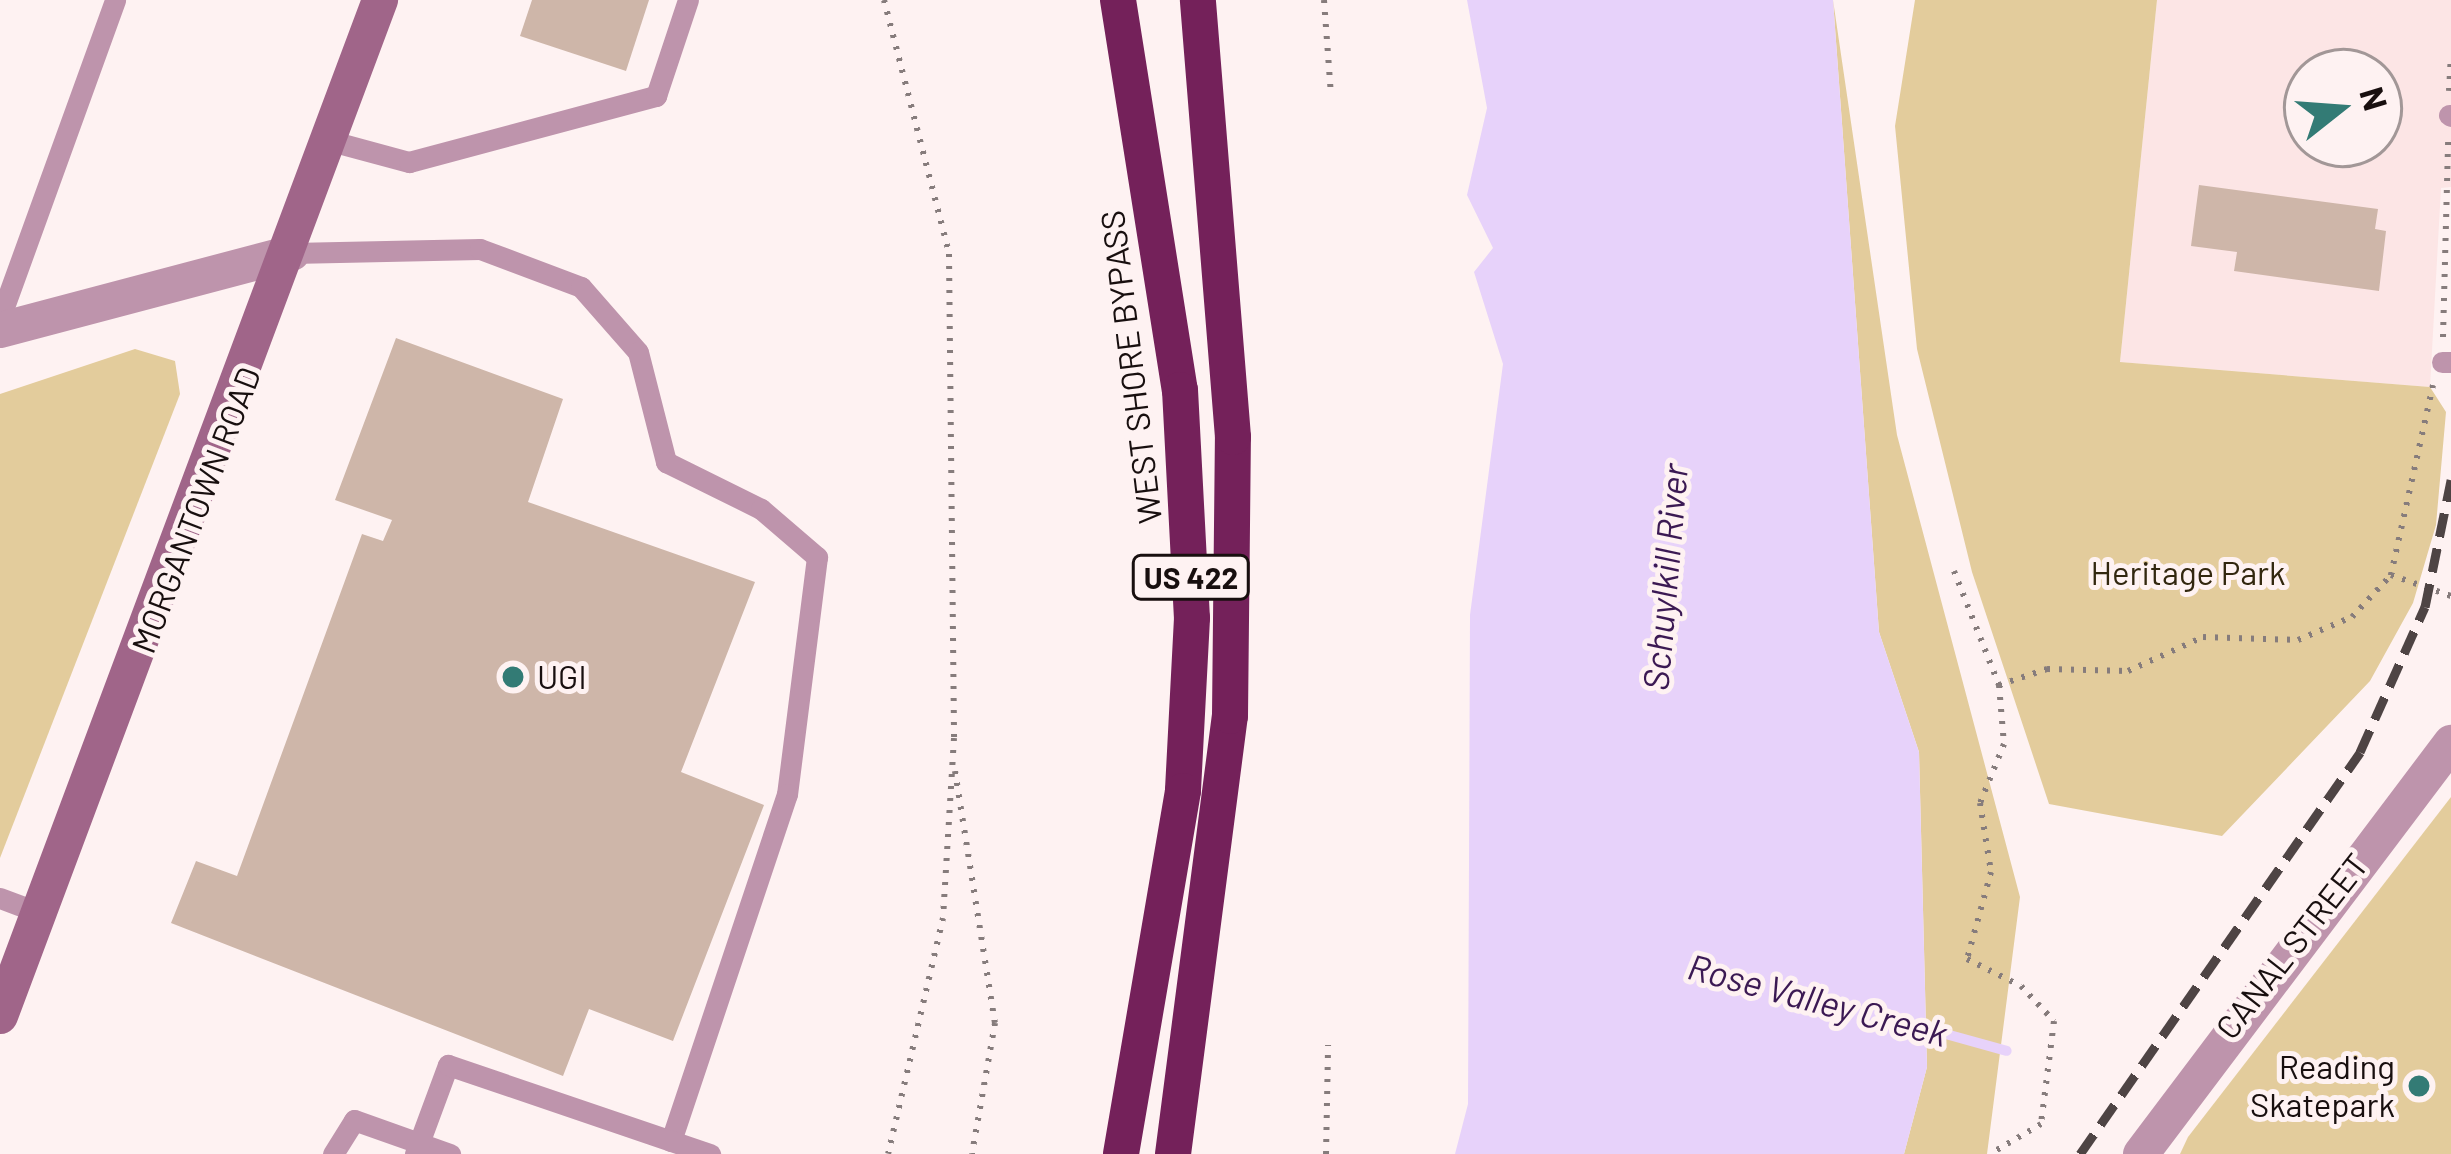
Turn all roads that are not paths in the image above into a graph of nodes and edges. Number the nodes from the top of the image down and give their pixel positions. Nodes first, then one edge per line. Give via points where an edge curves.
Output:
1 (115, 0) edge
2 (380, 0) edge
3 (688, 0) edge
4 (1118, 0) edge
5 (1198, 0) edge
6 (331, 141) junction
7 (292, 253) junction
8 (0, 318) edge
9 (0, 330) edge
10 (2451, 743) edge
11 (0, 898) edge
12 (40, 913) junction
13 (0, 1016) edge
14 (643, 1131) junction
15 (671, 1141) junction
16 (417, 1148) edge
17 (333, 1154) edge
18 (450, 1154) edge
19 (634, 1154) edge
20 (710, 1154) edge
21 (1121, 1154) edge
22 (1173, 1154) edge
23 (2141, 1154) edge

1 - 8 lane
2 - 6 main road, MORGANTOWN ROAD
3 - 6 lane via 656,96 409,162
4 - 21 highway, WEST SHORE BYPASS / US 422 via 1180,390 1192,618 1183,791
5 - 22 highway, US 422 via 1233,436 1230,716
6 - 7 main road, MORGANTOWN ROAD
7 - 9 street
7 - 12 main road, MORGANTOWN ROAD
7 - 15 lane via 480,249 581,287 638,352 666,461 761,509 818,556 788,794
10 - 23 street, CANAL STREET
11 - 12 lane
12 - 13 main road, MORGANTOWN ROAD
14 - 15 lane
14 - 16 lane via 448,1065
14 - 19 lane
15 - 20 lane
16 - 17 lane via 354,1120
16 - 18 lane

